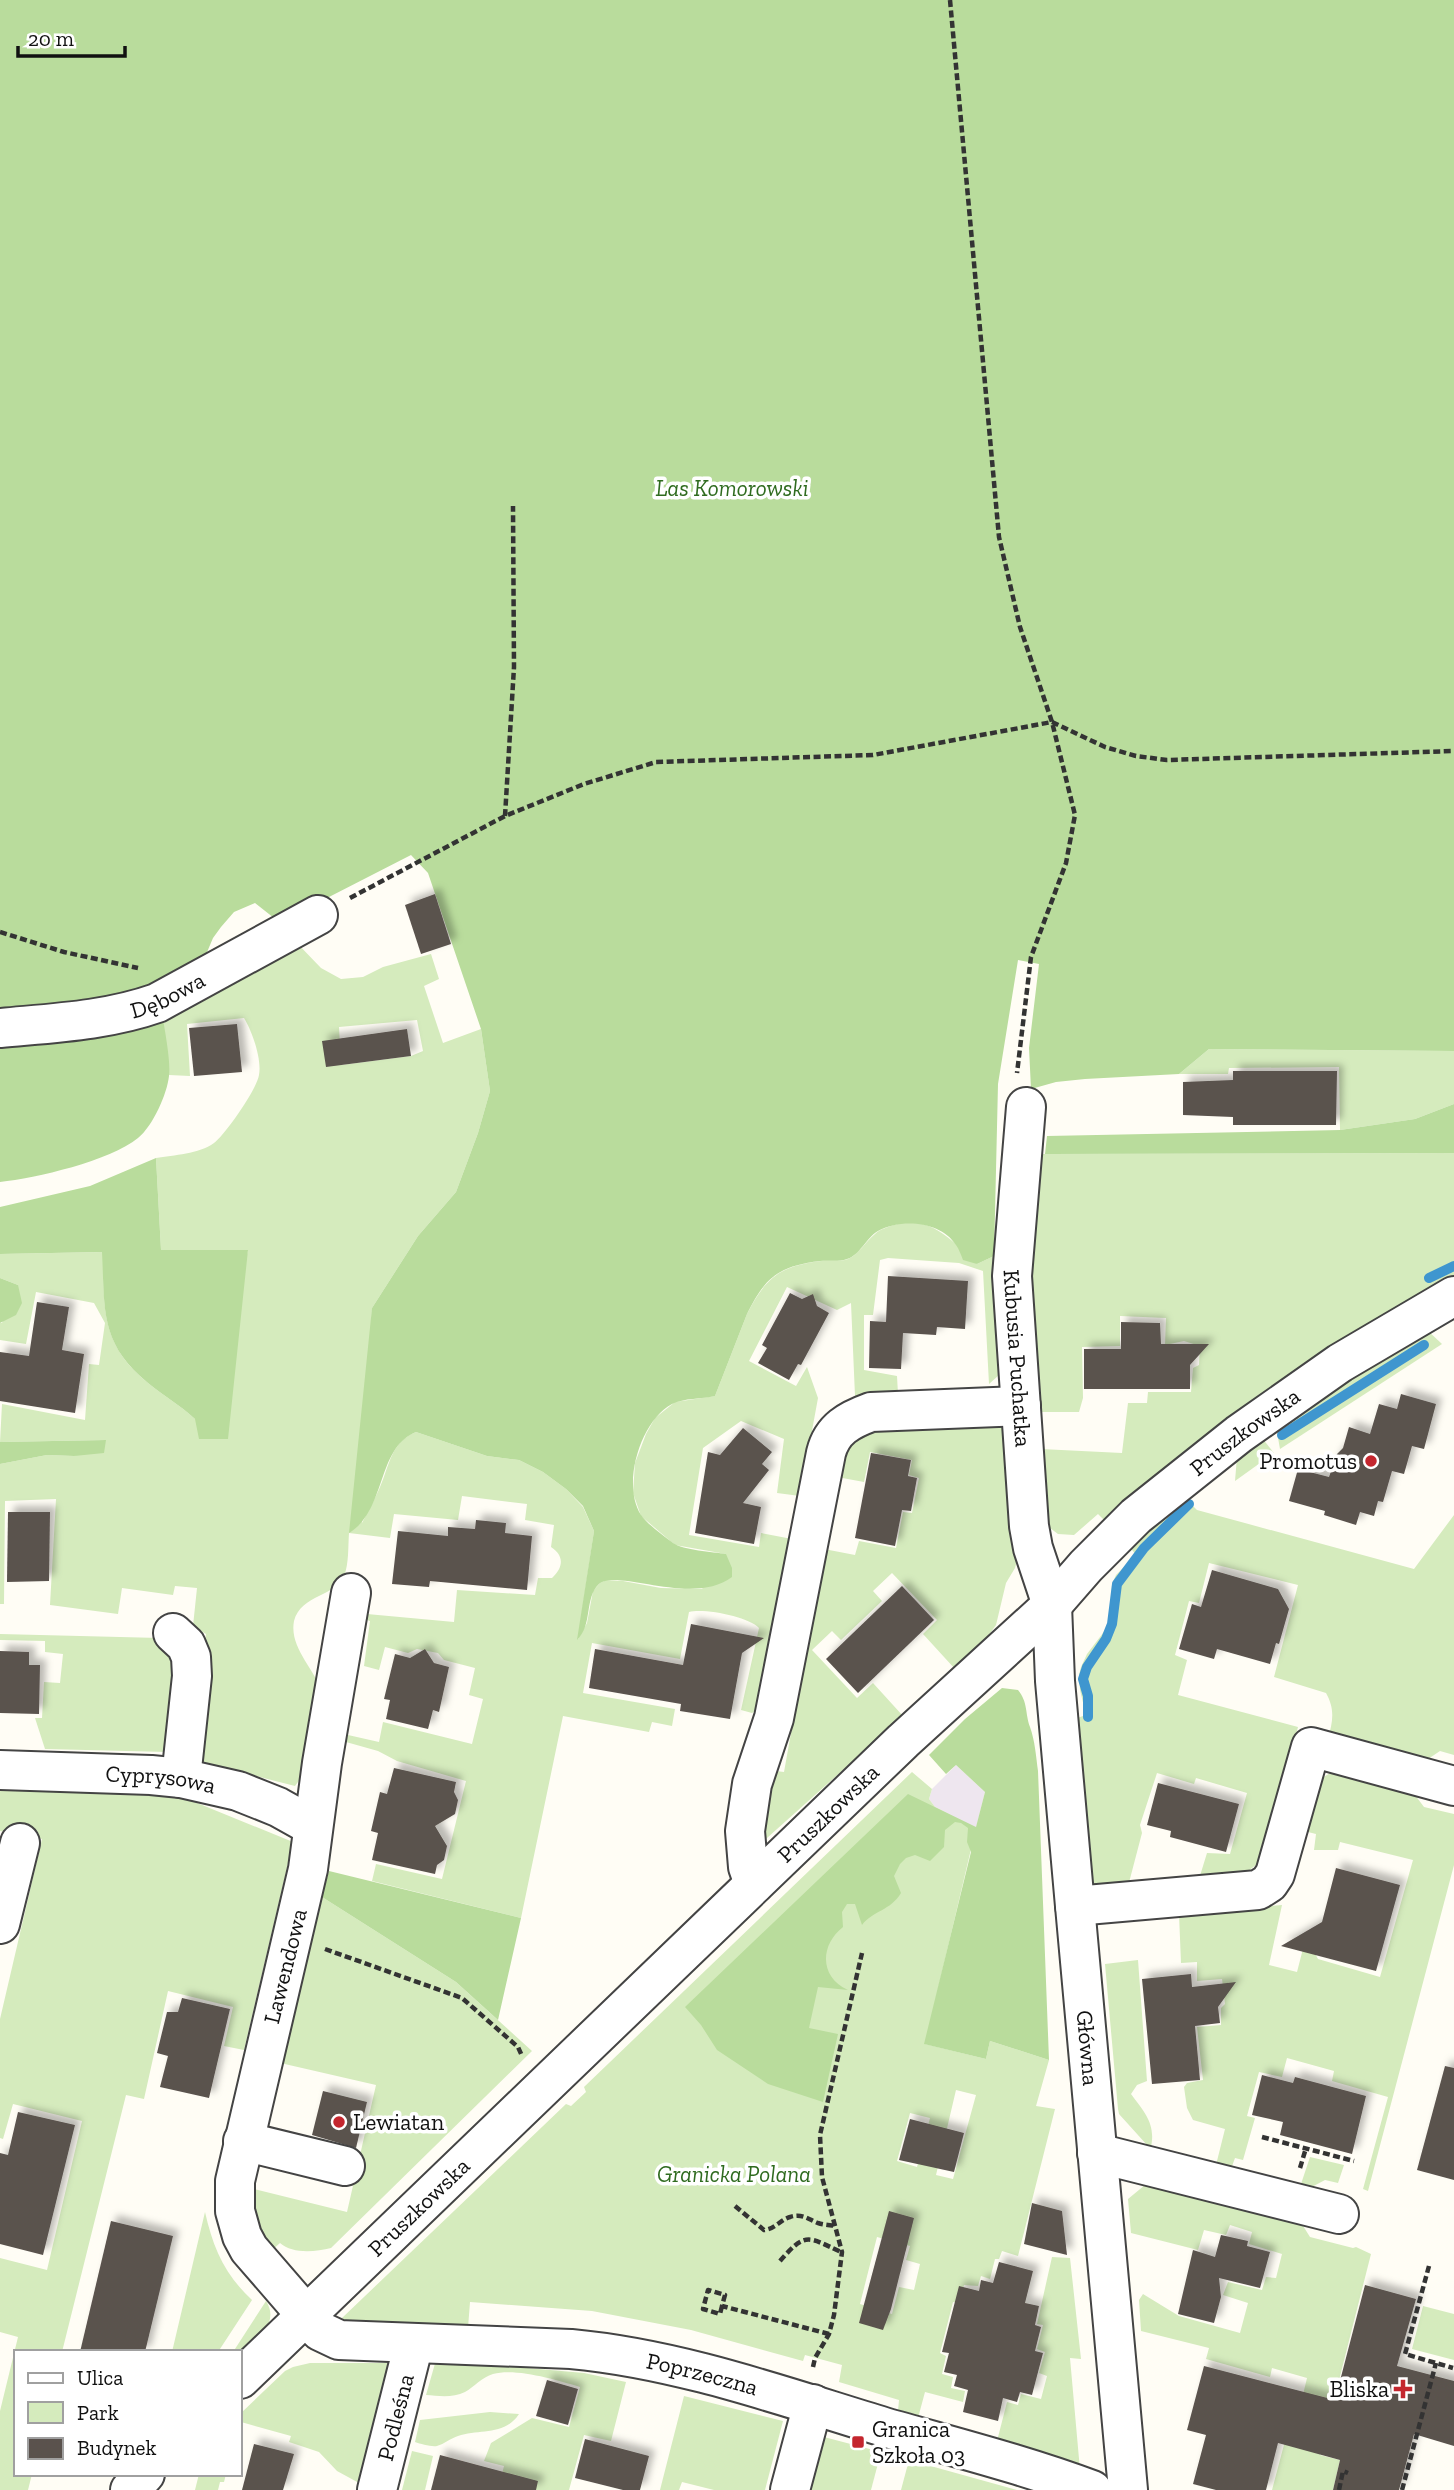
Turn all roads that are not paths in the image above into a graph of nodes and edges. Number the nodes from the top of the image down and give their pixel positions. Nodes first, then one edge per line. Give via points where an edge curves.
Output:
1 (318, 915) road end
2 (0, 1028) edge
3 (1026, 1107) road end
4 (1454, 1296) edge
5 (1021, 1406) junction
6 (351, 1593) dead end
7 (1052, 1605) junction
8 (173, 1633) dead end
9 (0, 1770) edge
10 (181, 1778) junction
11 (1454, 1786) edge
12 (312, 1826) junction
13 (20, 1843) dead end
14 (754, 1884) junction
15 (1074, 1906) junction
16 (0, 1924) edge
17 (243, 2141) junction
18 (1097, 2153) junction
19 (345, 2166) dead end
20 (1339, 2214) dead end
21 (306, 2315) junction
22 (414, 2343) junction
23 (242, 2377) edge
24 (818, 2387) junction
25 (143, 2476) edge
26 (130, 2490) edge
27 (377, 2490) edge
28 (790, 2490) edge
29 (1092, 2490) edge
30 (1128, 2490) edge

1 - 2 street, Dębowa via 156,1003 118,1015
3 - 5 street, Kubusia Puchatka via 1012,1276
4 - 7 street, Pruszkowska via 1340,1363 1195,1467 1111,1539
5 - 7 street, Kubusia Puchatka via 1032,1548
5 - 14 street via 871,1412 854,1418 833,1436 774,1718 752,1784 745,1831
6 - 12 street, Lawendowa
7 - 14 street, Pruszkowska
7 - 15 street, Główna
8 - 10 street via 191,1657
9 - 10 street, Cyprysowa
10 - 12 street, Cyprysowa via 238,1791
11 - 15 street via 1311,1747 1275,1874 1264,1887
12 - 17 street, Lawendowa via 293,1938
13 - 16 street
14 - 21 street, Pruszkowska
15 - 18 street, Główna
17 - 19 street
17 - 21 street, Lawendowa via 233,2197 242,2236 256,2260
18 - 20 street
18 - 30 street, Główna
21 - 22 street, Poprzeczna via 320,2331 340,2340
21 - 23 street, Pruszkowska
22 - 24 street, Poprzeczna via 607,2353
22 - 27 street, Podleśna
24 - 28 street
24 - 29 street, Poprzeczna
25 - 26 street

